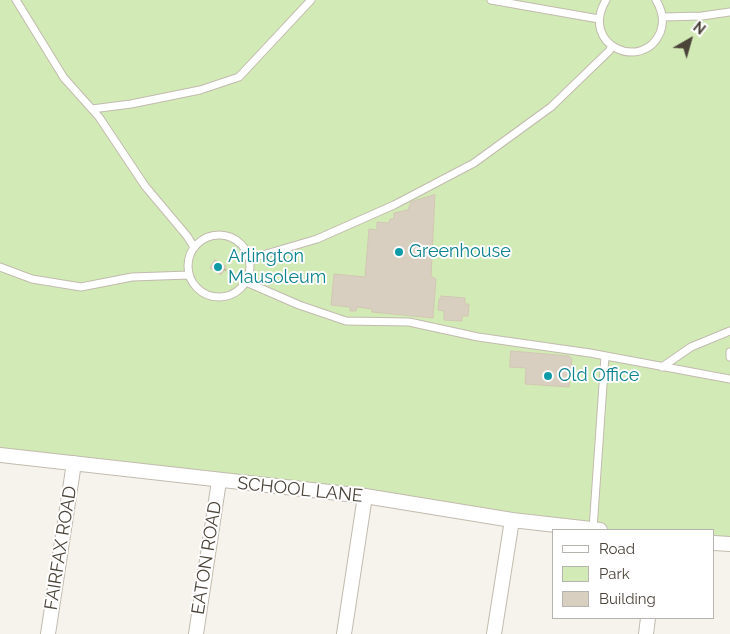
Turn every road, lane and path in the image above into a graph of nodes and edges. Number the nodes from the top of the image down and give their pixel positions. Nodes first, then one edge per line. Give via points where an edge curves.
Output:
1 (16, 0) edge
2 (311, 0) edge
3 (491, 0) edge
4 (606, 0) edge
5 (656, 0) edge
6 (730, 12) edge
7 (663, 17) junction
8 (599, 19) junction
9 (612, 46) junction
10 (92, 109) junction
11 (194, 247) junction
12 (249, 258) junction
13 (0, 267) edge
14 (224, 269) dead end
15 (189, 275) junction
16 (246, 282) junction
17 (730, 331) edge
18 (730, 352) edge
19 (605, 356) junction
20 (730, 357) edge
21 (662, 367) junction
22 (730, 379) edge
23 (0, 455) edge
24 (74, 462) junction
25 (219, 481) junction
26 (365, 496) junction
27 (512, 520) junction
28 (588, 529) edge
29 (597, 529) edge
30 (715, 542) edge
31 (730, 544) edge
32 (648, 619) edge
33 (48, 634) edge
34 (196, 634) edge
35 (344, 634) edge
36 (494, 634) edge
37 (646, 634) edge

1 - 10 lane via 64,78
2 - 10 lane via 239,77 200,90
3 - 8 lane
4 - 8 lane
5 - 7 lane
6 - 7 lane
7 - 9 lane via 660,33 651,45 632,52
8 - 9 lane via 600,30
9 - 12 lane via 551,106 474,163 394,205 317,239
10 - 11 lane via 145,186
11 - 12 lane via 210,236 230,237 245,249
11 - 15 lane via 189,256
12 - 16 lane
13 - 15 lane via 32,279 82,287 132,277
14 - 16 path
15 - 16 lane via 201,292 210,296 230,295
16 - 19 lane via 298,305 346,321 409,322 478,337
17 - 21 lane via 691,348
18 - 20 lane
19 - 21 lane
19 - 29 lane
21 - 22 lane
23 - 24 street, SCHOOL LANE
24 - 25 street, SCHOOL LANE
24 - 33 street, FAIRFAX ROAD
25 - 26 street, SCHOOL LANE
25 - 34 street, EATON ROAD
26 - 27 street, SCHOOL LANE
26 - 35 street
27 - 28 street, SCHOOL LANE
27 - 36 street
30 - 31 street
32 - 37 street

